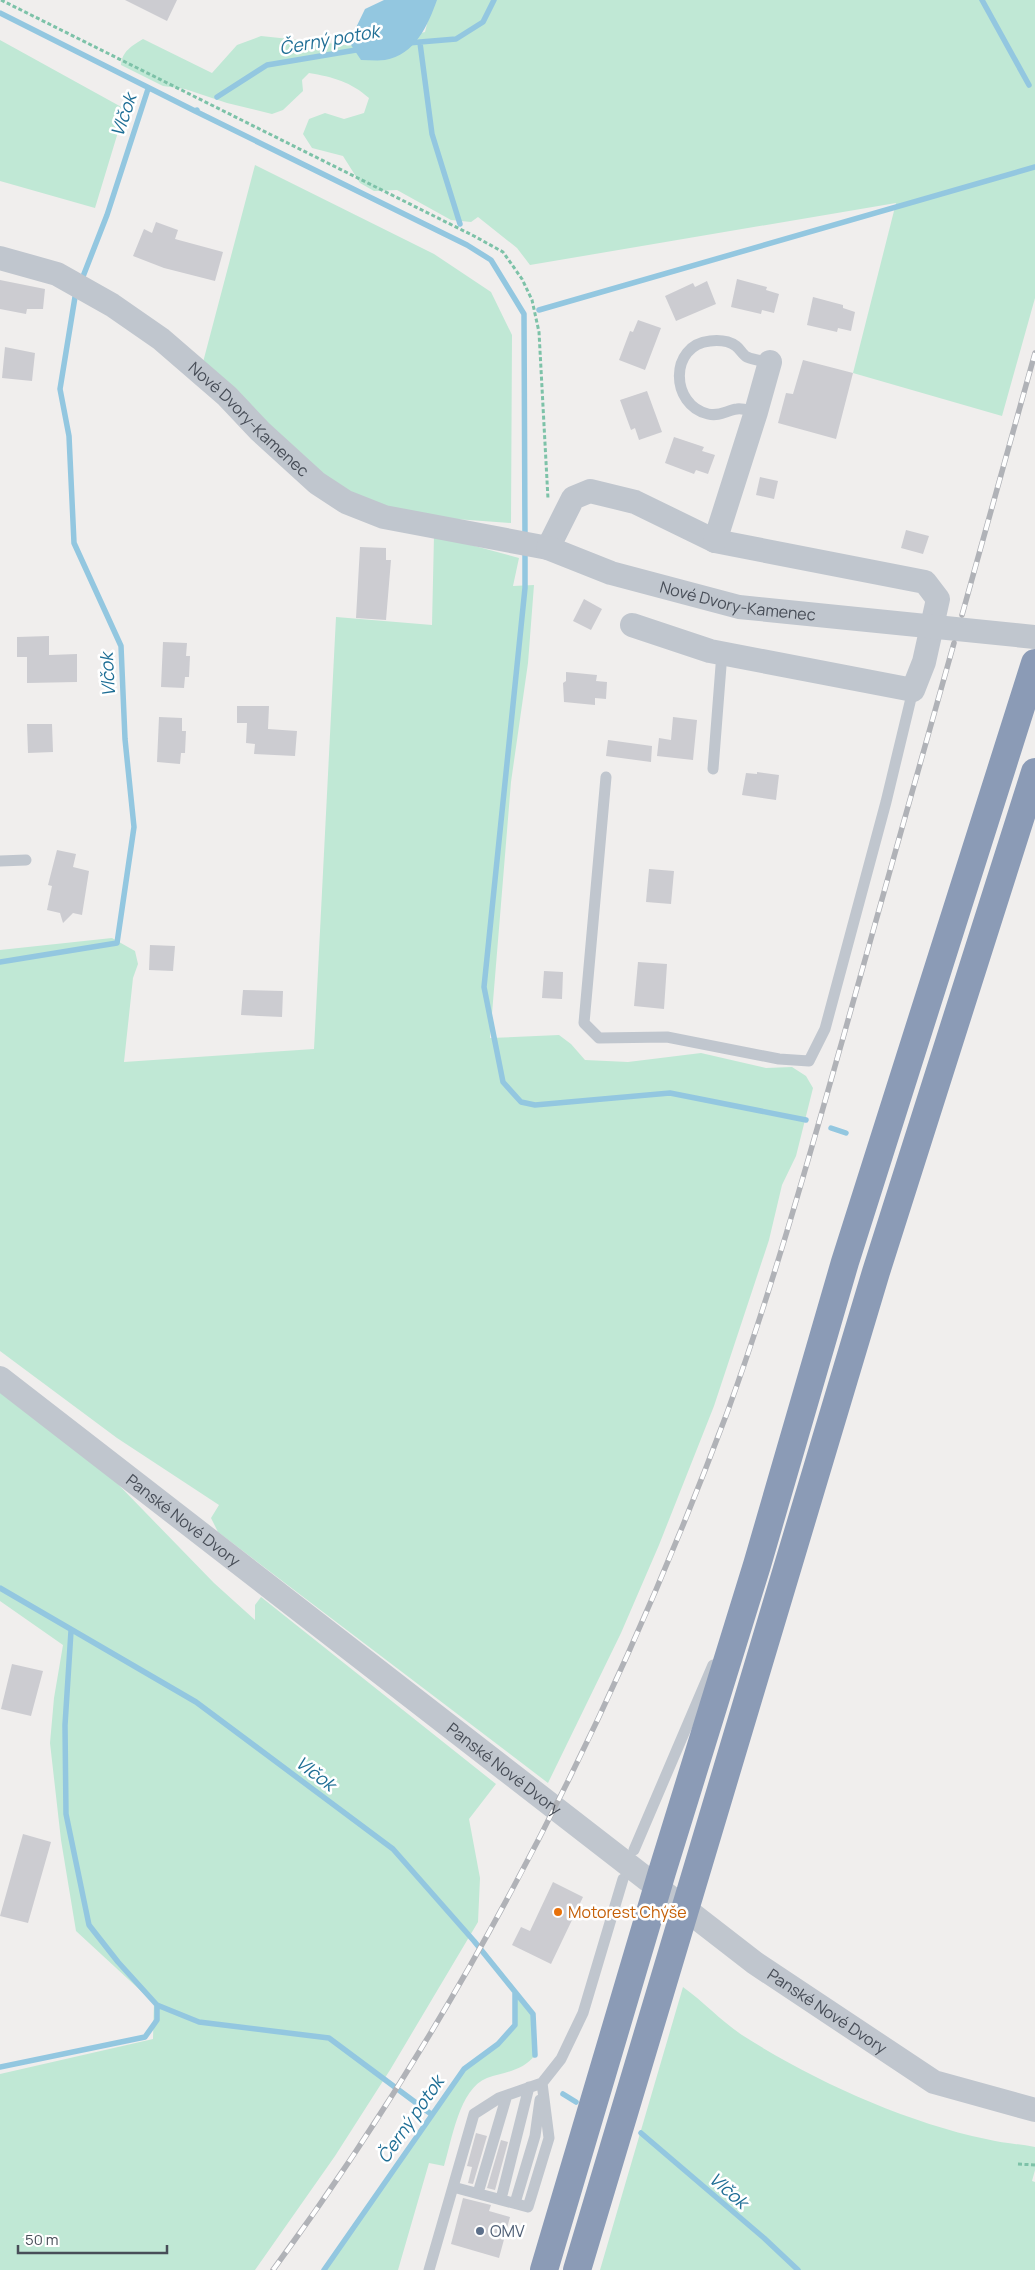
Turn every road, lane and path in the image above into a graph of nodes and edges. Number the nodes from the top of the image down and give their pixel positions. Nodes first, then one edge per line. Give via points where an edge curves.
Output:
1 (1, 0) edge
2 (0, 258) edge
3 (770, 362) joint
4 (756, 412) junction
5 (561, 521) junction
6 (715, 541) junction
7 (543, 547) junction
8 (632, 625) dead end
9 (1035, 637) edge
10 (722, 653) junction
11 (1035, 663) edge
12 (914, 690) junction
13 (713, 769) dead end
14 (1035, 772) edge
15 (606, 777) dead end
16 (0, 860) edge
17 (26, 860) dead end
18 (0, 1378) edge
19 (757, 1565) junction
20 (634, 1850) dead end
21 (623, 1879) dead end
22 (542, 2083) junction
23 (529, 2088) junction
24 (507, 2095) junction
25 (1035, 2110) edge
26 (1018, 2164) dead end
27 (1035, 2165) edge
28 (453, 2187) junction
29 (478, 2193) junction
30 (501, 2199) junction
31 (429, 2270) edge
32 (544, 2270) edge
33 (577, 2270) edge

1 - 5 path via 502,252 522,279 532,300 539,332 549,514
2 - 7 street, Nové Dvory-Kamenec via 58,274 112,305 161,339 227,396 317,483 346,502 384,517
3 - 4 street
3 - 4 lane via 746,357 736,346 723,341 708,341 694,347 684,357 679,371 684,399 695,409 708,415 736,409
4 - 6 street
5 - 6 street via 573,498 590,491 634,502
5 - 7 street
6 - 12 street via 925,582 938,599 924,662
7 - 9 street, Nové Dvory-Kamenec via 611,574 739,607
8 - 10 street
10 - 12 street
10 - 13 lane
11 - 19 highway via 845,1262
12 - 15 lane via 825,1029 809,1061 779,1059 667,1037 599,1038 584,1023
14 - 33 highway via 876,1272
16 - 17 lane
18 - 25 street, Panské Nové Dvory via 755,1964 934,2082
19 - 20 lane
19 - 32 highway
21 - 22 lane via 582,2013 561,2059
22 - 23 lane
22 - 30 lane via 535,2136 515,2203
23 - 24 lane
23 - 30 lane
24 - 28 lane via 474,2114
24 - 29 lane
26 - 27 path
28 - 29 lane
28 - 31 lane
29 - 30 lane

